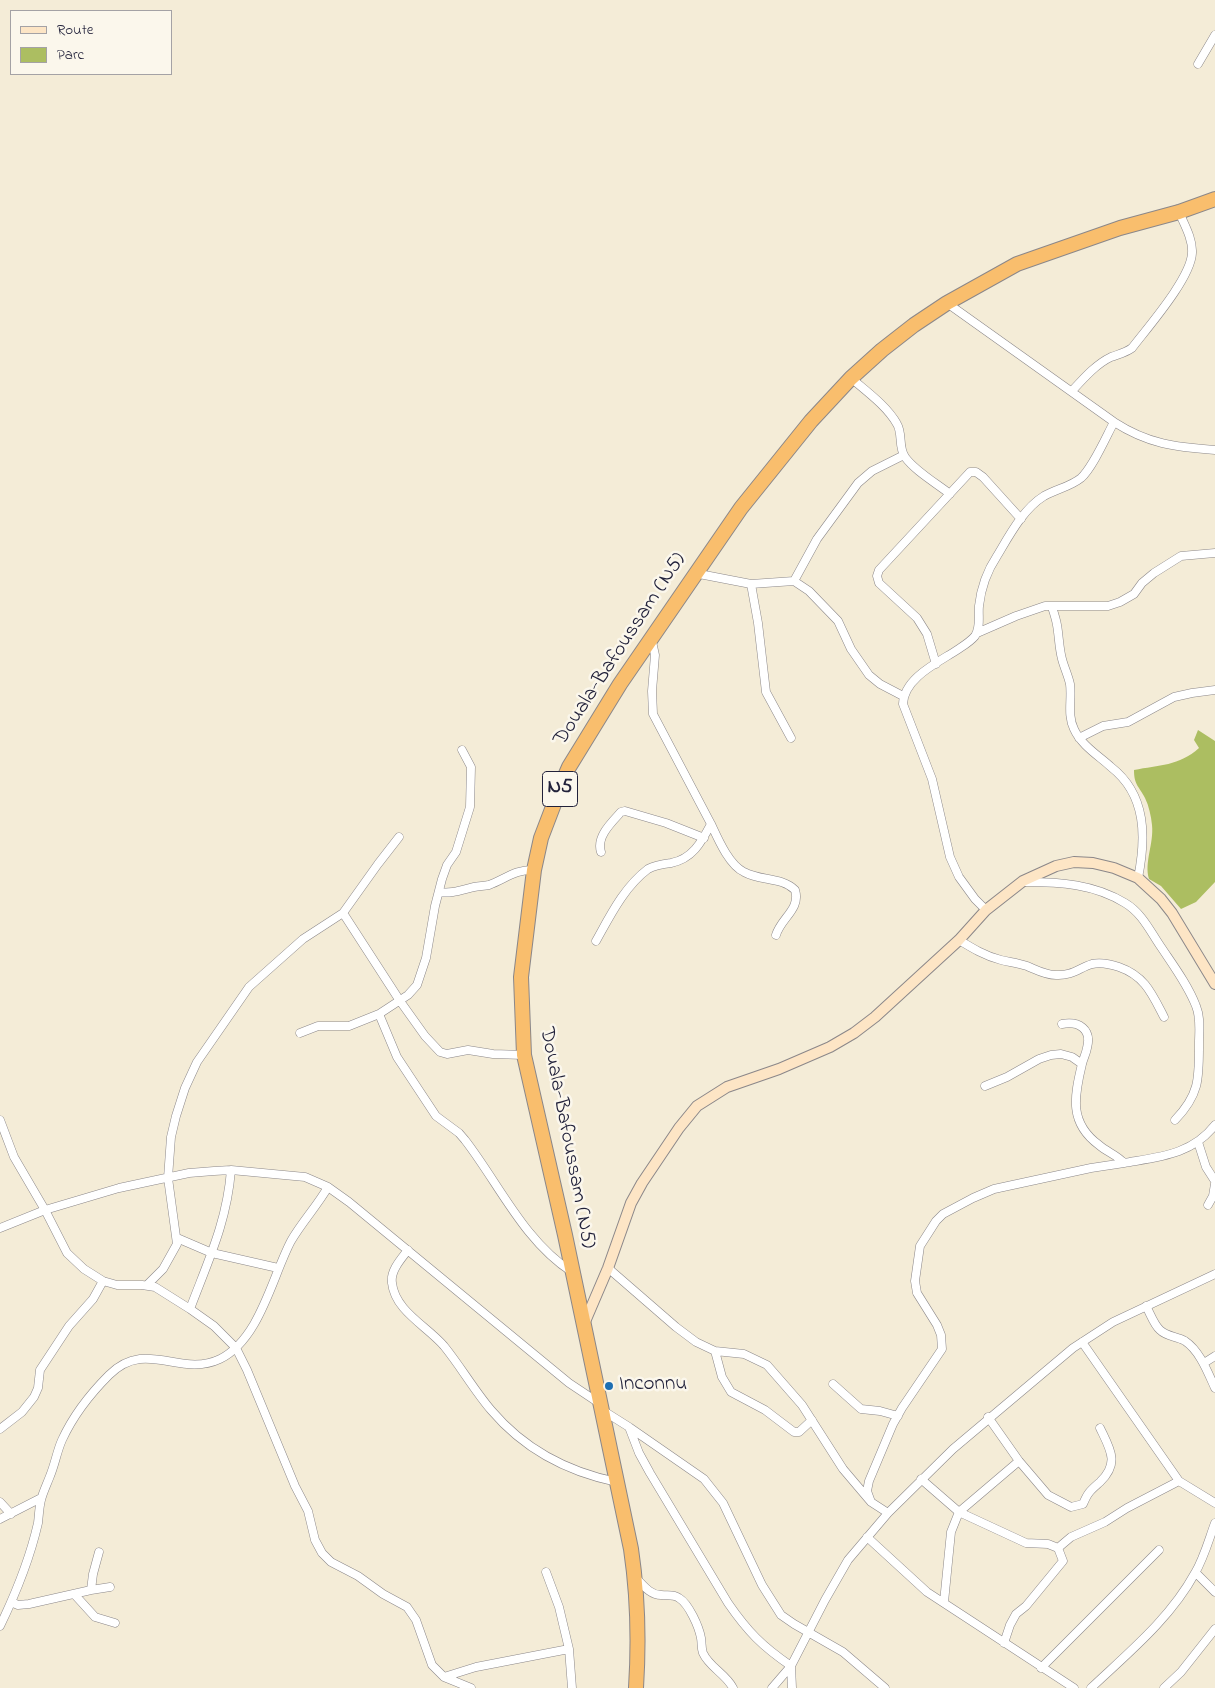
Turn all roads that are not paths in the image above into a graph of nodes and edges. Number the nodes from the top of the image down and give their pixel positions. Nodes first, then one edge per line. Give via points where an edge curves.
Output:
1 (1215, 35) edge
2 (1198, 64) dead end
3 (1215, 199) edge
4 (1179, 212) junction
5 (947, 303) junction
6 (851, 378) junction
7 (1072, 392) junction
8 (1114, 422) junction
9 (1215, 450) edge
10 (904, 455) junction
11 (950, 494) junction
12 (1021, 519) junction
13 (1215, 553) edge
14 (694, 574) junction
15 (794, 581) junction
16 (751, 584) junction
17 (1052, 607) junction
18 (977, 633) junction
19 (651, 637) junction
20 (936, 664) junction
21 (1215, 690) edge
22 (903, 696) junction
23 (791, 738) dead end
24 (1079, 738) junction
25 (462, 750) dead end
26 (711, 824) junction
27 (400, 838) dead end
28 (704, 838) junction
29 (601, 852) dead end
30 (534, 870) junction
31 (1138, 878) junction
32 (1023, 882) junction
33 (439, 892) junction
34 (986, 910) junction
35 (343, 913) junction
36 (776, 934) dead end
37 (959, 940) junction
38 (596, 941) dead end
39 (1215, 984) edge
40 (400, 1001) junction
41 (380, 1014) junction
42 (1164, 1017) dead end
43 (1062, 1024) dead end
44 (300, 1033) dead end
45 (524, 1055) junction
46 (1082, 1064) junction
47 (986, 1086) dead end
48 (0, 1120) edge
49 (1175, 1120) dead end
50 (1215, 1125) edge
51 (1198, 1142) junction
52 (1124, 1163) junction
53 (231, 1170) junction
54 (168, 1178) junction
55 (1215, 1182) edge
56 (328, 1187) junction
57 (1208, 1205) dead end
58 (45, 1210) junction
59 (0, 1228) edge
60 (177, 1238) junction
61 (408, 1250) junction
62 (212, 1253) junction
63 (278, 1268) junction
64 (608, 1268) junction
65 (572, 1272) junction
66 (1215, 1274) edge
67 (103, 1281) junction
68 (147, 1285) junction
69 (1146, 1306) junction
70 (190, 1309) junction
71 (583, 1325) junction
72 (1082, 1342) junction
73 (236, 1348) junction
74 (715, 1351) junction
75 (1215, 1356) edge
76 (1204, 1363) junction
77 (833, 1384) dead end
78 (1215, 1388) edge
79 (601, 1407) junction
80 (898, 1416) junction
81 (988, 1418) junction
82 (812, 1420) junction
83 (628, 1427) junction
84 (1100, 1428) dead end
85 (0, 1429) edge
86 (1019, 1461) junction
87 (921, 1479) junction
88 (1180, 1481) junction
89 (617, 1482) junction
90 (41, 1498) junction
91 (0, 1502) edge
92 (870, 1502) junction
93 (1215, 1503) edge
94 (959, 1512) junction
95 (11, 1514) junction
96 (888, 1514) junction
97 (0, 1519) edge
98 (1215, 1523) edge
99 (867, 1537) junction
100 (1058, 1548) junction
101 (1158, 1550) dead end
102 (99, 1552) dead end
103 (546, 1572) dead end
104 (1196, 1573) junction
105 (636, 1578) junction
106 (110, 1587) dead end
107 (91, 1590) junction
108 (1215, 1592) edge
109 (75, 1595) junction
110 (11, 1602) junction
111 (944, 1602) junction
112 (115, 1623) dead end
113 (0, 1626) edge
114 (1215, 1629) edge
115 (809, 1633) junction
116 (1004, 1644) junction
117 (569, 1649) junction
118 (791, 1666) junction
119 (1041, 1668) junction
120 (444, 1677) junction
121 (471, 1688) edge
122 (572, 1688) edge
123 (636, 1688) edge
124 (733, 1688) edge
125 (772, 1688) edge
126 (792, 1688) edge
127 (885, 1688) edge
128 (1074, 1688) edge
129 (1091, 1688) edge
130 (1164, 1688) edge

1 - 2 street
3 - 4 highway, Douala-Bafoussam (N5) / N5
4 - 5 highway, Douala-Bafoussam (N5) / N5 via 1111,231 1017,264
4 - 7 street via 1192,245 1184,275 1132,348 1103,362
5 - 6 highway, Douala-Bafoussam (N5) / N5 via 888,345
5 - 7 street
6 - 10 street via 897,423
6 - 14 highway, Douala-Bafoussam (N5) / N5 via 784,453
7 - 8 street
8 - 9 street via 1135,435 1160,443
8 - 12 street via 1086,473 1036,501
10 - 11 street
10 - 15 street via 872,471 858,483 817,539
11 - 12 street via 965,476 976,472
11 - 20 street via 877,576 879,583 917,618 927,634
12 - 18 street via 986,578
13 - 17 street via 1181,556 1154,573 1134,594 1108,606
14 - 16 street
14 - 19 highway, Douala-Bafoussam (N5) / N5
15 - 16 street
15 - 22 street via 809,591 838,621 851,649 870,675
16 - 23 street via 766,692
17 - 18 street via 1035,609
17 - 24 street via 1070,685 1070,713
18 - 20 street
19 - 26 street via 655,655 653,714
19 - 30 highway, Douala-Bafoussam (N5) / N5 via 570,767 542,838
20 - 22 street via 913,680
21 - 24 street via 1174,697 1128,722 1103,726
22 - 34 street via 903,704 932,779 950,857 970,891
24 - 31 street via 1119,772 1136,801 1144,833
25 - 33 street via 471,767 470,807
26 - 28 street
26 - 36 street via 739,869 795,890 794,907
27 - 35 street
28 - 29 street via 625,811 601,837
28 - 38 street via 684,859 658,865 636,880 621,898
30 - 33 street via 516,872 458,893
30 - 45 highway, Douala-Bafoussam (N5) / N5 via 521,977
31 - 32 street via 1114,868 1074,862 1056,866
31 - 39 street via 1172,913
32 - 34 street
32 - 49 street via 1060,882 1103,893 1125,903 1147,925 1187,987 1199,1017 1199,1072 1194,1095
33 - 40 street via 420,977 413,991
34 - 37 street
35 - 40 street
35 - 54 street via 308,935 249,987 197,1062 176,1116
37 - 42 street via 982,954 1048,975 1063,975 1100,964 1126,970 1144,984
37 - 64 street via 854,1033 780,1069 727,1087 698,1106 642,1183 631,1203
40 - 41 street
40 - 45 street via 440,1052 468,1050
41 - 44 street via 348,1026 318,1026
41 - 65 street via 397,1057 436,1116 459,1133 501,1195 544,1248
43 - 46 street via 1075,1022 1088,1034
45 - 65 highway, Douala-Bafoussam (N5) / N5
46 - 47 street via 1072,1057 1051,1055
46 - 52 street via 1075,1099 1080,1125 1086,1135
48 - 58 street via 14,1157
50 - 51 street
51 - 52 street via 1169,1156
51 - 55 street
52 - 80 street via 994,1189 943,1214 936,1221 920,1246 915,1281 917,1293 941,1335 942,1349
53 - 54 street
53 - 56 street via 305,1177
53 - 62 street via 223,1222
54 - 58 street via 119,1188
54 - 60 street
55 - 57 street
56 - 61 street
56 - 63 street via 292,1239
58 - 59 street
58 - 67 street via 67,1253
60 - 62 street
60 - 68 street via 176,1248 167,1263
61 - 79 street
61 - 89 street via 391,1281 400,1305 444,1346 492,1411 538,1452 574,1470
62 - 63 street
62 - 70 street
63 - 73 street via 253,1325
64 - 71 street
64 - 74 street via 676,1327
65 - 71 highway, Douala-Bafoussam (N5) / N5
66 - 69 street
67 - 68 street via 118,1285
67 - 85 street via 40,1370 34,1397 18,1416
68 - 70 street
69 - 72 street
69 - 76 street via 1158,1329 1166,1336 1184,1340
70 - 73 street via 214,1326
71 - 79 highway, Douala-Bafoussam (N5) / N5
72 - 81 street
72 - 88 street
73 - 90 street via 220,1359 197,1364 149,1358 132,1360 119,1367 97,1389 66,1432
73 - 120 street via 308,1511 315,1540 322,1553 331,1562 407,1608 416,1620 432,1665
74 - 82 street via 744,1354 767,1365 785,1383
74 - 82 street via 722,1377 736,1395 765,1410 794,1432
75 - 76 street
76 - 78 street
77 - 80 street via 861,1409
79 - 83 street
79 - 89 highway, Douala-Bafoussam (N5) / N5
80 - 92 street via 869,1481
81 - 86 street
81 - 87 street
82 - 92 street via 843,1469
83 - 115 street via 704,1479 723,1503 772,1602 781,1615
83 - 118 street via 643,1460 740,1621 762,1645
84 - 86 street via 1112,1456 1112,1465 1091,1488 1083,1504 1071,1507 1048,1494
86 - 94 street
87 - 94 street
87 - 96 street
88 - 93 street
88 - 100 street via 1071,1537
89 - 105 highway, Douala-Bafoussam (N5) / N5
90 - 95 street
90 - 110 street via 38,1522
91 - 95 street
92 - 96 street
94 - 100 street via 1026,1543
94 - 111 street via 952,1532
95 - 97 street
96 - 99 street
98 - 104 street
99 - 111 street via 920,1586
99 - 115 street via 848,1560
100 - 116 street via 1063,1561 1016,1614
101 - 119 street
102 - 107 street
103 - 117 street
104 - 108 street
104 - 129 street via 1153,1630
105 - 123 highway, Douala-Bafoussam (N5) / N5
105 - 124 street via 651,1592 659,1596 672,1594 690,1608 705,1658
106 - 107 street
107 - 109 street
109 - 110 street via 29,1604
109 - 112 street via 95,1617
110 - 113 street
111 - 116 street
114 - 130 street
115 - 118 street
115 - 127 street via 843,1652
116 - 119 street
117 - 120 street via 476,1667
117 - 122 street
118 - 125 street
118 - 126 street
119 - 128 street
120 - 121 street

